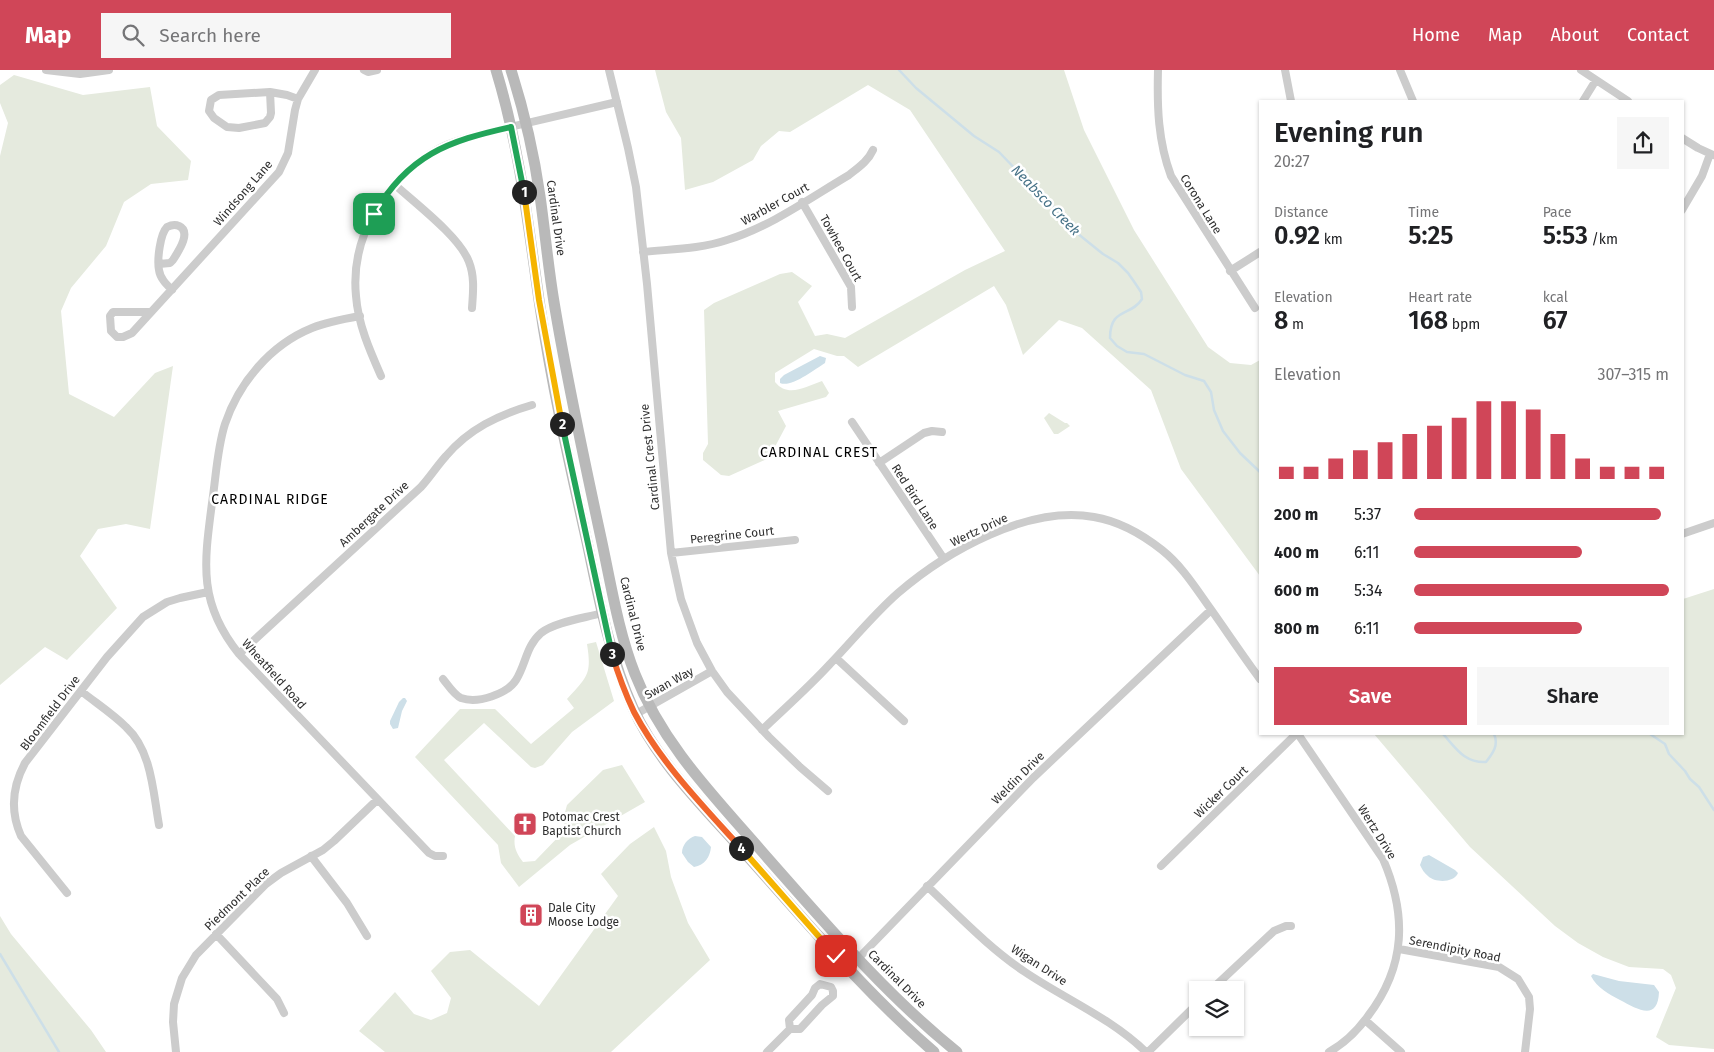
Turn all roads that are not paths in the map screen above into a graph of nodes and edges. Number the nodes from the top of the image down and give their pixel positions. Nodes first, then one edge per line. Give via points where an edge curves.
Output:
1 (46, 70) edge
2 (108, 70) edge
3 (315, 70) edge
4 (364, 70) edge
5 (377, 70) edge
6 (496, 70) edge
7 (512, 70) edge
8 (609, 70) edge
9 (1158, 70) edge
10 (1285, 70) edge
11 (1400, 70) edge
12 (1581, 70) edge
13 (1596, 80) junction
14 (270, 92) junction
15 (298, 99) junction
16 (1292, 100) edge
17 (1413, 100) edge
18 (1583, 100) edge
19 (1626, 100) edge
20 (617, 102) junction
21 (526, 123) junction
22 (511, 127) junction
23 (1684, 139) edge
24 (873, 150) dead end
25 (1712, 154) edge
26 (394, 184) junction
27 (802, 202) junction
28 (1684, 207) edge
29 (643, 252) junction
30 (1259, 253) edge
31 (159, 264) junction
32 (1230, 271) junction
33 (172, 290) junction
34 (852, 307) dead end
35 (472, 308) dead end
36 (1254, 308) dead end
37 (151, 312) junction
38 (360, 316) junction
39 (382, 376) dead end
40 (532, 405) dead end
41 (852, 422) dead end
42 (942, 432) dead end
43 (879, 463) junction
44 (1714, 523) edge
45 (1684, 533) edge
46 (795, 540) dead end
47 (671, 553) junction
48 (944, 559) junction
49 (208, 592) junction
50 (1211, 610) junction
51 (602, 613) junction
52 (240, 654) junction
53 (836, 658) junction
54 (712, 671) junction
55 (443, 679) dead end
56 (1259, 679) edge
57 (81, 691) junction
58 (649, 706) junction
59 (636, 714) junction
60 (904, 721) dead end
61 (762, 730) junction
62 (1296, 735) edge
63 (1298, 735) edge
64 (828, 791) dead end
65 (377, 800) junction
66 (159, 825) dead end
67 (311, 856) junction
68 (443, 856) dead end
69 (1161, 866) dead end
70 (927, 886) junction
71 (67, 893) dead end
72 (1291, 926) dead end
73 (216, 934) junction
74 (366, 936) dead end
75 (1398, 949) junction
76 (857, 959) junction
77 (848, 969) junction
78 (1221, 981) edge
79 (1189, 1012) edge
80 (284, 1013) dead end
81 (1366, 1020) junction
82 (790, 1029) junction
83 (176, 1052) edge
84 (767, 1052) edge
85 (934, 1052) edge
86 (956, 1052) edge
87 (1147, 1052) edge
88 (1329, 1052) edge
89 (1401, 1052) edge
90 (1525, 1052) edge

1 - 2 street via 80,74
3 - 15 street, Windsong Lane
4 - 5 street
6 - 22 main road
7 - 21 main road, Cardinal Drive
8 - 20 street, Cardinal Crest Drive
9 - 32 street, Corona Lane via 1158,121 1167,165 1176,187
10 - 16 street
11 - 17 street
12 - 13 street
13 - 18 street
13 - 19 street
14 - 14 street via 219,95 211,100 209,111 228,127 265,123 271,113
14 - 15 street
15 - 33 street, Windsong Lane via 288,153 279,172
20 - 21 street
20 - 29 street, Cardinal Crest Drive via 636,187
21 - 22 street
21 - 58 main road, Cardinal Drive via 580,440 620,627 633,671
22 - 26 street via 440,148
22 - 51 main road via 526,203 550,366
23 - 25 street
24 - 27 street, Warbler Court via 863,165
25 - 28 street
26 - 35 street via 454,238 464,252 473,279
26 - 38 street via 383,197 361,245 356,279
27 - 29 street, Warbler Court via 761,227 726,241
27 - 34 street, Towhee Court via 851,287
29 - 47 street, Cardinal Crest Drive
30 - 32 street
31 - 31 street via 163,231 171,225 180,226 184,229 184,236 173,260
31 - 33 street via 162,277
32 - 36 street, Corona Lane
33 - 37 street, Windsong Lane
37 - 37 street, Windsong Lane via 128,335 117,336 110,331 113,312
38 - 39 street
38 - 49 street, Wheatfield Road via 310,328 298,335 271,354 239,392 221,441 207,542
40 - 52 street, Ambergate Drive via 504,414 470,434 446,456 418,490
41 - 43 street, Red Bird Lane
42 - 43 street via 924,433
43 - 48 street, Red Bird Lane
44 - 45 street
46 - 47 street, Peregrine Court
47 - 54 street, Cardinal Crest Drive via 688,621
48 - 50 street, Wertz Drive via 992,534 1029,521 1067,516 1094,517 1131,530 1161,549 1184,572
48 - 53 street, Wertz Drive via 897,594
49 - 52 street, Wheatfield Road via 218,622
49 - 57 street, Bloomfield Drive via 167,602 143,617
50 - 56 street, Wertz Drive
50 - 70 street, Weldin Drive via 1033,778
51 - 55 street via 543,632 530,646 520,673 508,689 471,700 456,695
51 - 59 main road via 612,655
52 - 65 street, Wheatfield Road
53 - 60 street
53 - 61 street, Wertz Drive
54 - 58 street, Swan Way
54 - 61 street, Cardinal Crest Drive
57 - 66 street via 126,727 141,746
57 - 71 street, Bloomfield Drive via 25,763 14,793 15,816 21,836
58 - 59 street, Swan Way
58 - 76 main road, Cardinal Drive via 690,769
59 - 77 main road via 678,777
61 - 64 street, Cardinal Crest Drive
62 - 69 street, Wicker Court
63 - 75 street, Wertz Drive via 1383,859 1398,905
65 - 67 street, Piedmont Place via 334,841
65 - 68 street, Wheatfield Road via 429,854
67 - 73 street, Piedmont Place via 266,884
67 - 74 street via 347,903
70 - 76 street, Weldin Drive
70 - 87 street, Wigan Drive via 1008,960 1116,1027
72 - 78 street via 1274,931
73 - 80 street via 277,999
73 - 83 street, Piedmont Place via 188,966 177,991 172,1022
75 - 81 street, Wertz Drive via 1385,990
75 - 90 street, Serendipity Road via 1499,967 1518,979 1529,997
76 - 77 street, Weldin Drive
76 - 86 main road, Cardinal Drive
77 - 85 main road via 895,1018
79 - 87 street
81 - 88 street, Wertz Drive
81 - 89 street
82 - 82 street via 800,1029 829,1001 833,996 831,987 820,984 815,988 789,1020
82 - 84 street

